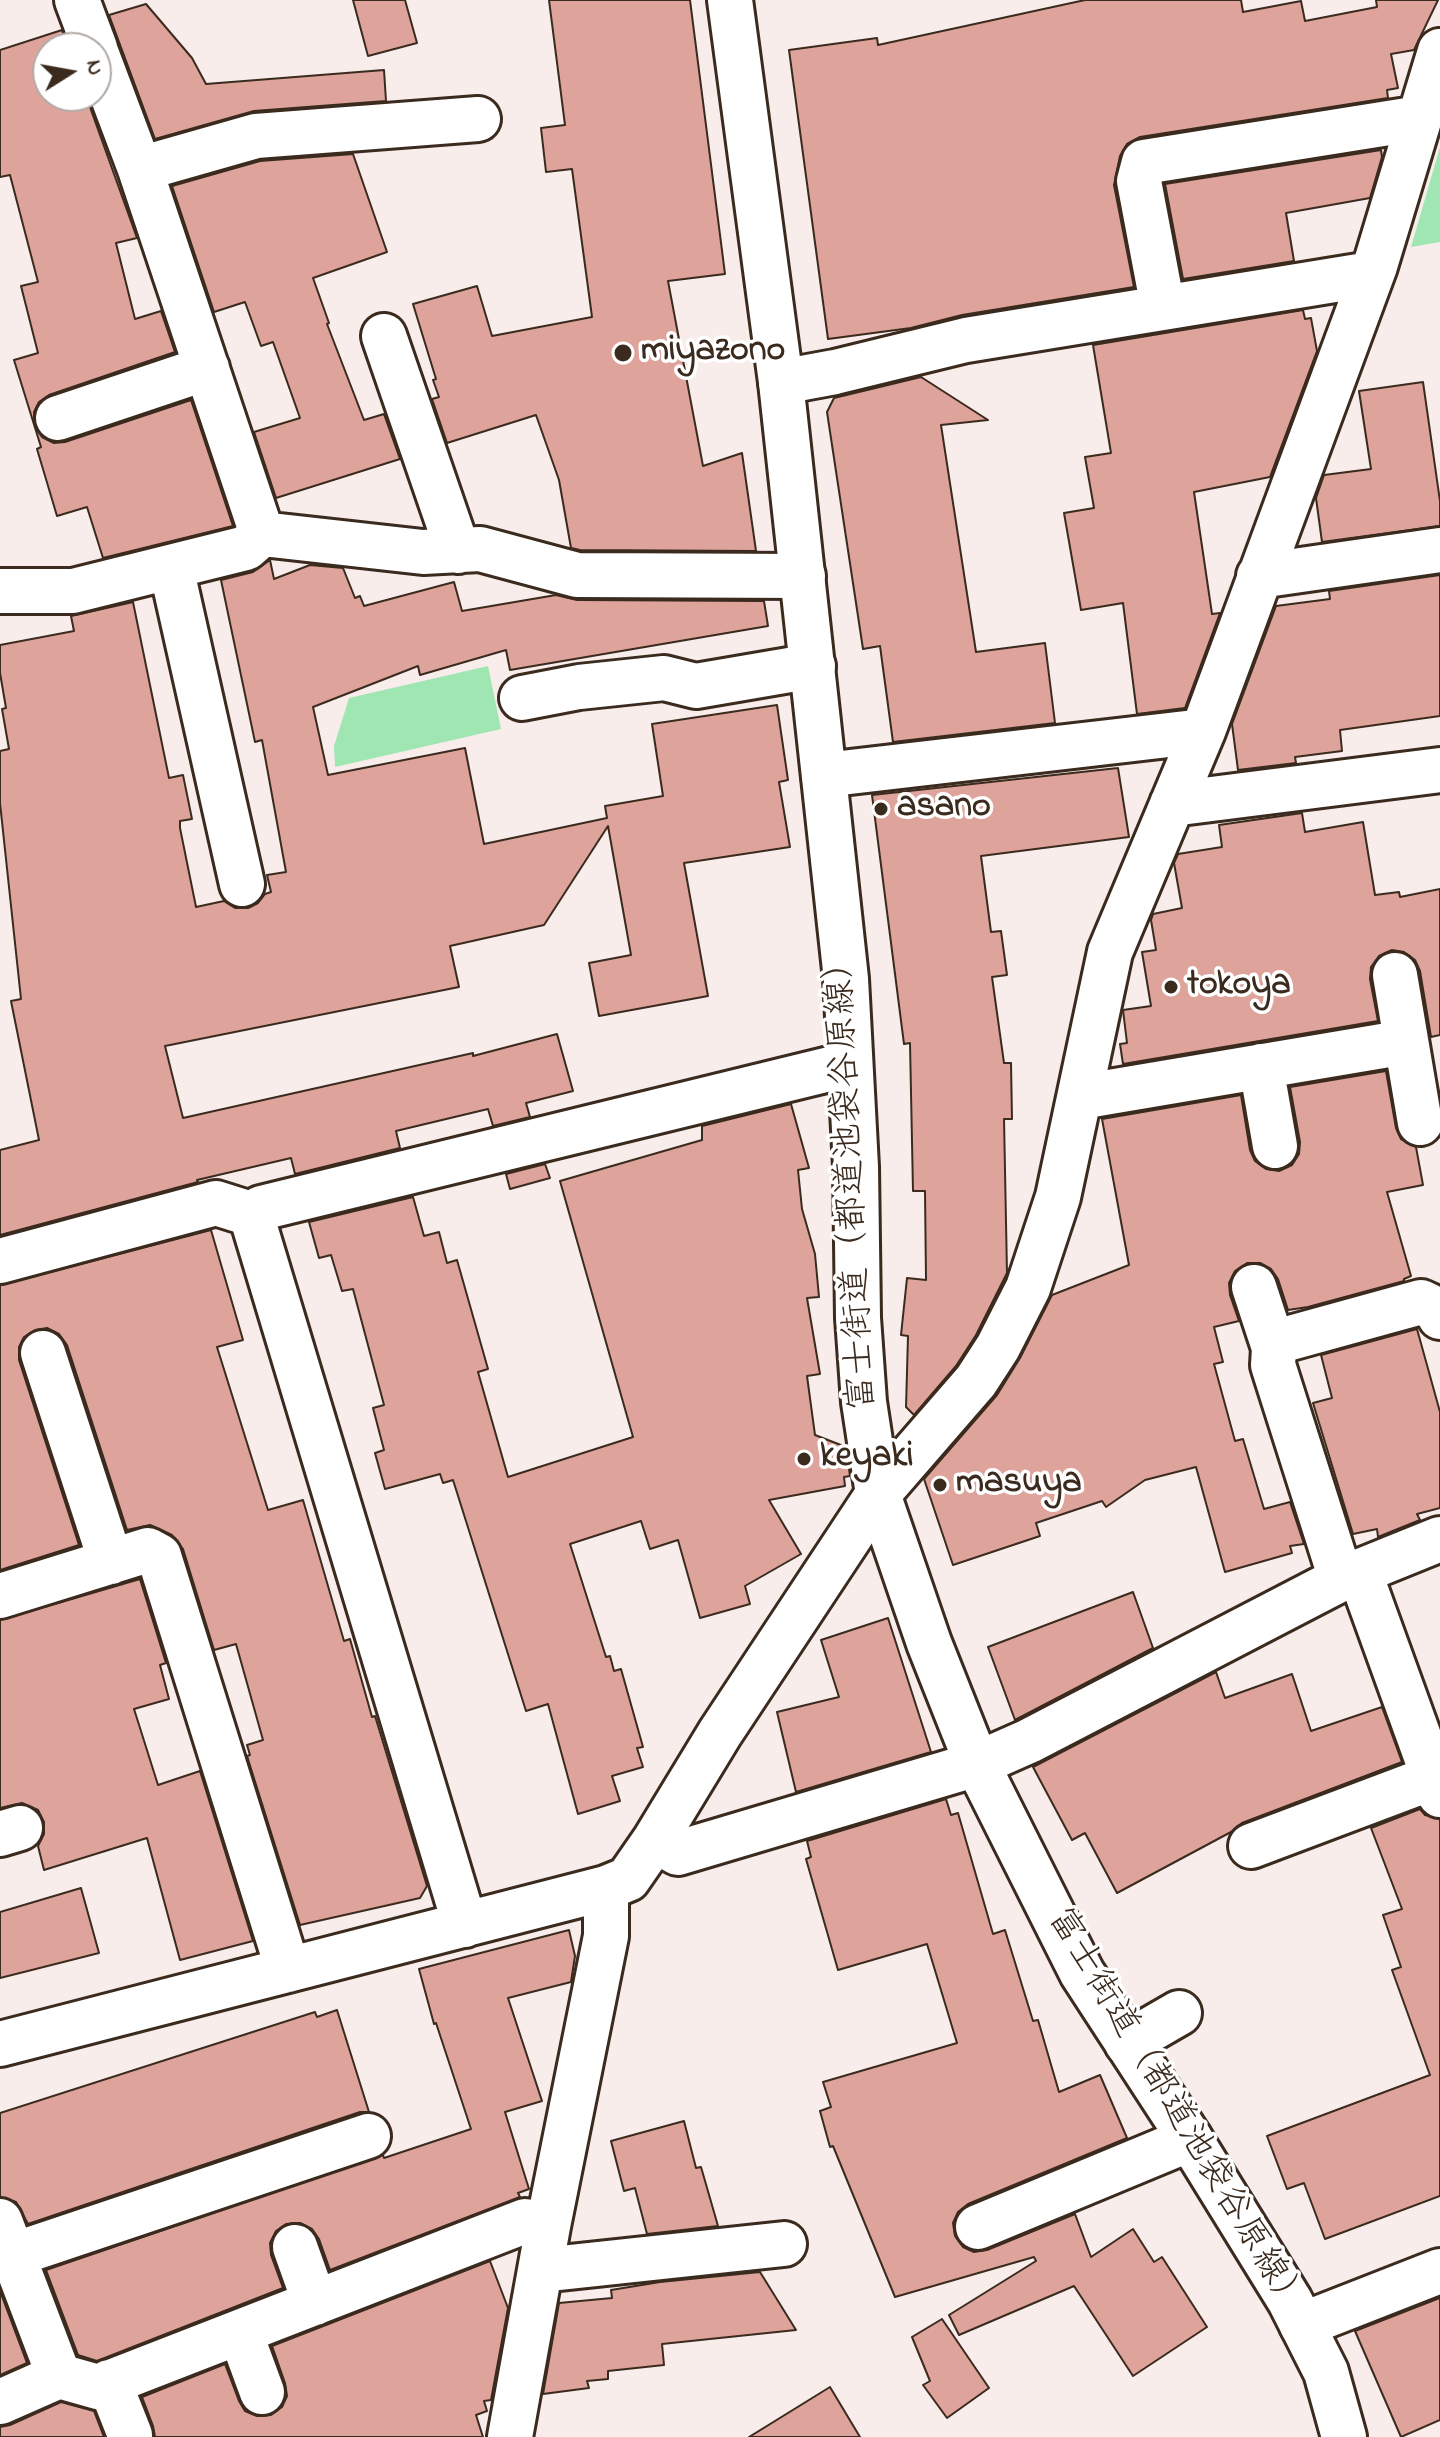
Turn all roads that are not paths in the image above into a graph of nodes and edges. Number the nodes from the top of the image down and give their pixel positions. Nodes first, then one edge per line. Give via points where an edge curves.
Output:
1 (77, 0) edge
2 (730, 0) edge
3 (89, 32) edge
4 (1432, 85) edge
5 (112, 95) edge
6 (478, 119) dead end
7 (140, 169) junction
8 (1371, 274) junction
9 (1163, 308) junction
10 (384, 336) dead end
11 (207, 368) junction
12 (781, 382) junction
13 (58, 418) dead end
14 (262, 534) junction
15 (1440, 550) edge
16 (458, 551) junction
17 (171, 567) junction
18 (803, 576) junction
19 (1259, 576) junction
20 (0, 591) edge
21 (813, 666) junction
22 (522, 698) dead end
23 (1203, 731) junction
24 (1440, 770) edge
25 (824, 775) junction
26 (1172, 804) junction
27 (242, 884) dead end
28 (1395, 975) dead end
29 (1406, 1042) junction
30 (850, 1064) junction
31 (1261, 1066) junction
32 (1080, 1097) junction
33 (1420, 1123) dead end
34 (1275, 1146) dead end
35 (254, 1215) junction
36 (0, 1261) edge
37 (1254, 1287) dead end
38 (1440, 1317) edge
39 (1274, 1348) junction
40 (43, 1353) dead end
41 (878, 1494) junction
42 (1440, 1539) edge
43 (111, 1562) junction
44 (1350, 1575) junction
45 (0, 1596) edge
46 (977, 1764) junction
47 (1437, 1786) edge
48 (655, 1840) junction
49 (1251, 1846) dead end
50 (606, 1888) junction
51 (465, 1925) junction
52 (288, 1970) junction
53 (1179, 2013) dead end
54 (1127, 2043) junction
55 (0, 2044) edge
56 (368, 2136) dead end
57 (1190, 2139) junction
58 (978, 2227) dead end
59 (7, 2238) edge
60 (784, 2244) dead end
61 (545, 2245) junction
62 (295, 2247) dead end
63 (1440, 2271) edge
64 (315, 2303) junction
65 (1302, 2325) junction
66 (240, 2332) junction
67 (59, 2376) junction
68 (109, 2382) junction
69 (262, 2392) dead end
70 (0, 2402) edge
71 (130, 2435) dead end
72 (510, 2437) edge
73 (1344, 2437) edge

1 - 3 street
2 - 12 street, 富士街道（都道池袋谷原線）
4 - 8 street
4 - 9 street via 1144,162 1139,181
5 - 7 street
6 - 7 street via 256,136
7 - 11 street
8 - 9 street
8 - 19 street
9 - 12 street via 966,340
10 - 16 street
11 - 13 street
11 - 14 street
12 - 18 street, 富士街道（都道池袋谷原線）
14 - 16 street via 423,552
14 - 17 street via 246,548
15 - 19 street
16 - 18 street via 480,549 577,575
17 - 20 street via 73,591
17 - 27 street
18 - 21 street, 富士街道（都道池袋谷原線）
19 - 23 street
21 - 22 street via 696,686 664,678
21 - 25 street, 富士街道（都道池袋谷原線）
23 - 25 street
23 - 26 street
24 - 26 street
25 - 30 street, 富士街道（都道池袋谷原線）
26 - 32 street via 1110,952
28 - 29 street
29 - 31 street
29 - 33 street
30 - 35 street via 261,1208
30 - 41 street, 富士街道（都道池袋谷原線） via 858,1318
31 - 32 street
31 - 34 street
32 - 41 street via 1058,1197 1028,1288 998,1347 953,1409
35 - 36 street via 216,1203
35 - 51 street
37 - 39 street
38 - 39 street via 1438,1310 1421,1302 1283,1340
39 - 44 street via 1273,1365
40 - 43 street
41 - 46 street, 富士街道（都道池袋谷原線）
41 - 48 street
42 - 44 street
43 - 45 street
43 - 52 street via 148,1550 159,1556
44 - 46 street
44 - 47 street
46 - 48 street via 678,1853
46 - 54 street, 富士街道（都道池袋谷原線） via 1082,1973
47 - 49 street
48 - 50 street via 628,1879
50 - 51 street
50 - 61 street via 595,2039
51 - 52 street
52 - 55 street
53 - 54 street
54 - 57 street, 富士街道（都道池袋谷原線）
56 - 59 street
57 - 58 street
57 - 65 street, 富士街道（都道池袋谷原線）
59 - 67 street
60 - 61 street via 560,2268
61 - 64 street via 525,2221
61 - 72 street
62 - 64 street
63 - 65 street
64 - 66 street
65 - 73 street, 富士街道（都道池袋谷原線） via 1326,2372
66 - 68 street
66 - 69 street
67 - 68 street via 94,2387
67 - 70 street
68 - 71 street

